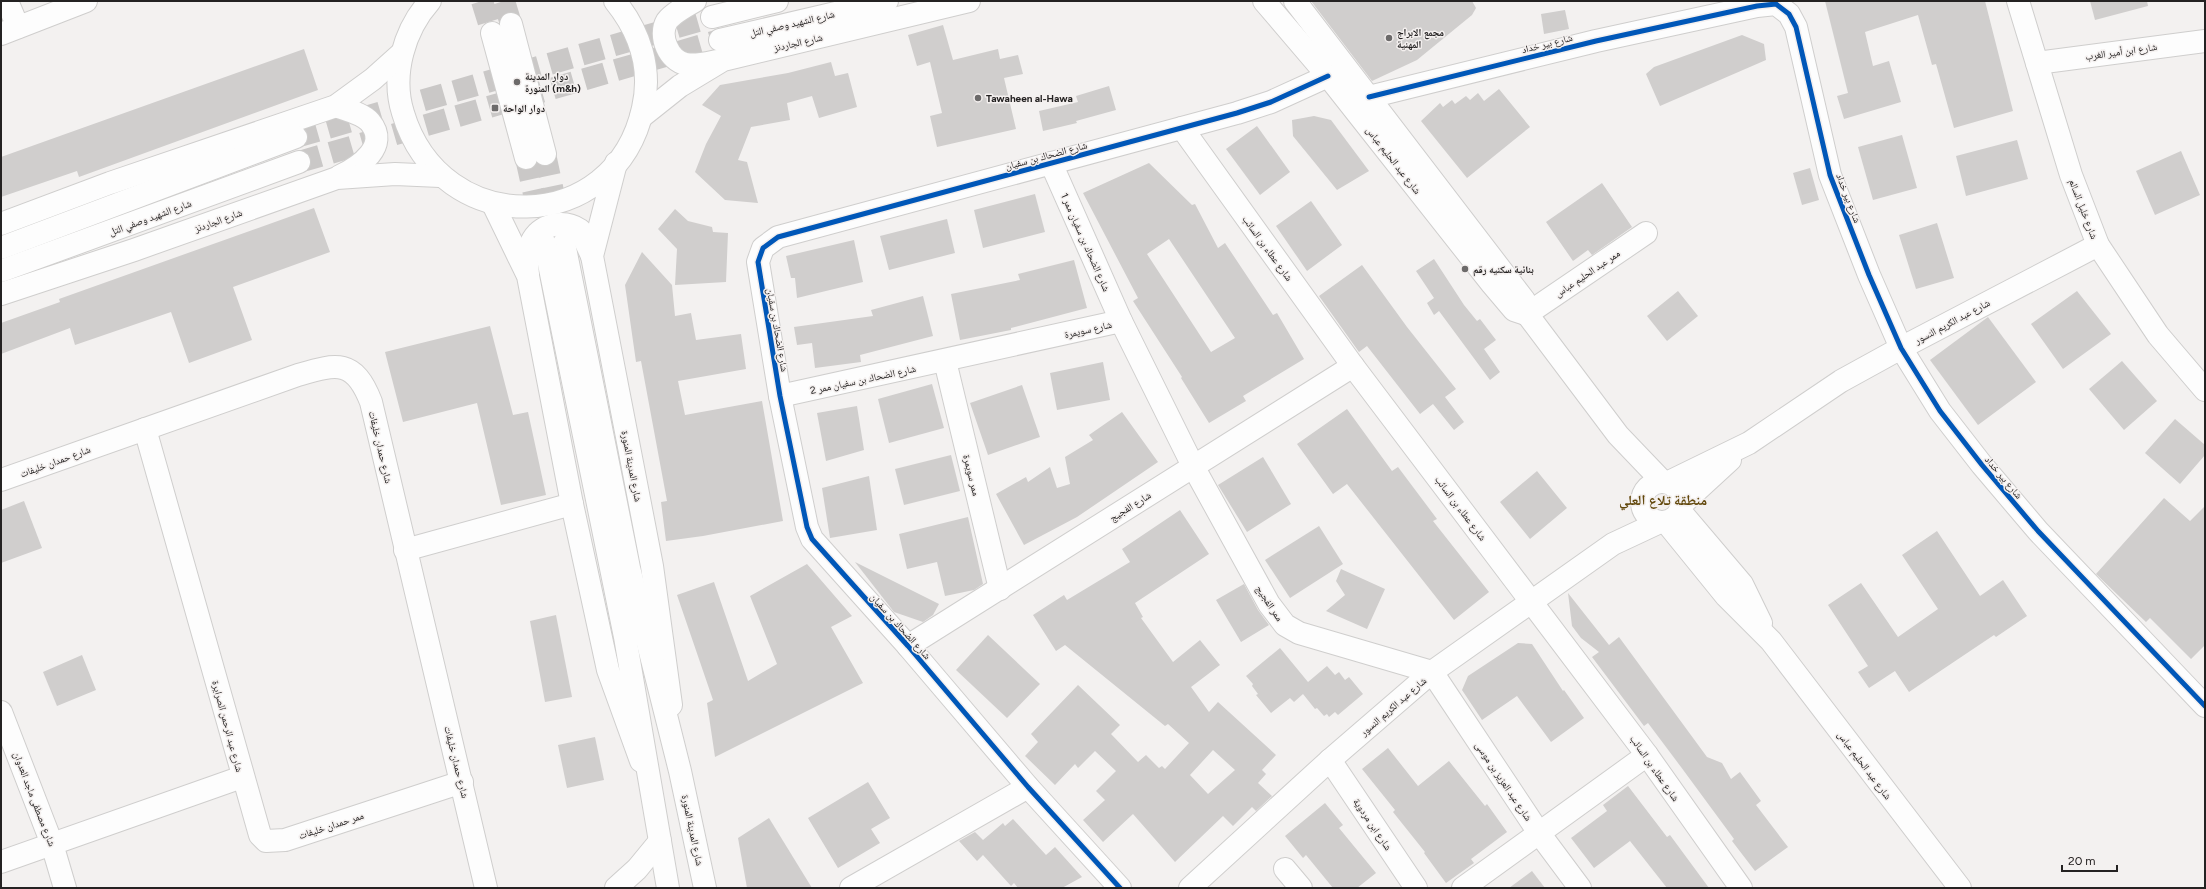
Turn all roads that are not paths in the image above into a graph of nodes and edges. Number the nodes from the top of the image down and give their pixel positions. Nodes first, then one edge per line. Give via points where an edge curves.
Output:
1 (7, 1) edge
2 (86, 1) edge
3 (615, 1) edge
4 (695, 1) edge
5 (777, 1) edge
6 (887, 1) edge
7 (969, 1) edge
8 (1264, 1) edge
9 (1295, 1) edge
10 (2018, 1) edge
11 (426, 4) edge
12 (712, 17) tunnel mouth
13 (501, 29) tunnel mouth
14 (10, 30) edge
15 (2205, 41) edge
16 (721, 50) junction
17 (402, 53) junction
18 (2037, 63) junction
19 (1328, 76) junction
20 (1369, 97) junction
21 (336, 106) junction
22 (641, 117) junction
23 (1182, 128) junction
24 (296, 137) tunnel mouth
25 (536, 156) tunnel mouth
26 (299, 162) tunnel mouth
27 (1051, 162) junction
28 (616, 163) junction
29 (440, 176) junction
30 (337, 178) junction
31 (493, 204) junction
32 (1, 224) edge
33 (1646, 232) dead end
34 (2098, 245) junction
35 (1, 248) edge
36 (592, 256) junction
37 (1, 271) edge
38 (528, 276) junction
39 (1, 294) edge
40 (1527, 314) junction
41 (1121, 321) junction
42 (1901, 348) junction
43 (945, 361) junction
44 (1353, 366) junction
45 (2205, 390) edge
46 (780, 396) junction
47 (145, 429) junction
48 (1618, 436) junction
49 (1749, 443) junction
50 (1193, 466) junction
51 (1, 480) edge
52 (1666, 482) junction
53 (1642, 502) junction
54 (572, 504) junction
55 (1672, 515) junction
56 (1613, 544) junction
57 (405, 550) junction
58 (1000, 589) junction
59 (1532, 600) junction
60 (908, 646) junction
61 (1432, 672) junction
62 (2205, 706) edge
63 (1, 712) edge
64 (1647, 755) junction
65 (1330, 760) junction
66 (680, 771) junction
67 (242, 777) junction
68 (462, 782) junction
69 (650, 786) junction
70 (1028, 787) junction
71 (1539, 833) junction
72 (660, 841) junction
73 (52, 844) junction
74 (1, 862) edge
75 (1285, 869) dead end
76 (66, 888) edge
77 (486, 888) edge
78 (616, 888) edge
79 (668, 888) edge
80 (705, 888) edge
81 (851, 888) edge
82 (1120, 888) edge
83 (1190, 888) edge
84 (1301, 888) edge
85 (1416, 888) edge
86 (1463, 888) edge
87 (1580, 888) edge
88 (1741, 888) edge
89 (1960, 888) edge

1 - 14 street
2 - 14 street
3 - 22 street via 634,29 645,63 646,81
4 - 16 street via 668,20 664,32 665,43 674,56 686,64 704,64
5 - 12 street
6 - 16 street, شارع الشهيد وصفي التل
7 - 16 street, شارع الجاردنز
8 - 19 street, شارع عبد الحليم عباس
9 - 20 street, شارع عبد الحليم عباس
10 - 18 street, شارع خليل السالم
11 - 17 street via 411,30
13 - 25 street
15 - 18 street, شارع ابن أمير الغرب
16 - 22 street, شارع الجاردنز
17 - 21 street via 373,79
17 - 29 street via 398,80 400,107 408,132 422,156
18 - 34 street, شارع خليل السالم via 2071,175
19 - 23 street, شارع الضحاك بن سفيان via 1271,102
19 - 40 street, شارع عبد الحليم عباس via 1492,284 1514,310
20 - 40 street, شارع عبد الحليم عباس via 1524,300
20 - 42 street, شارع بير خداد via 1596,41 1776,4 1789,14 1796,27 1830,175
21 - 30 street via 359,115 369,122 375,131 375,145 369,156 357,167
21 - 32 street via 110,183
22 - 28 street via 631,141
23 - 27 street, شارع الضحاك بن سفيان
23 - 44 street, شارع عطاء بن السائب
24 - 35 street
26 - 37 street, شارع الشهيد وصفي التل
27 - 41 street, شارع الضحاك بن سفيان ممر 1
27 - 46 street, شارع الضحاك بن سفيان via 778,237 763,248 758,262 759,273
28 - 31 street via 591,186 560,201 527,207
28 - 36 street, شارع المدينة المنورة
29 - 30 street, شارع الجاردنز via 395,174
29 - 31 street via 465,193
30 - 39 street, شارع الجاردنز
31 - 38 street, شارع المدينة المنورة
33 - 40 street, ممر عبد الحليم عباس
34 - 42 street, شارع عبد الكريم النسور
34 - 45 street, شارع خليل السالم via 2158,335
36 - 38 street via 580,230 565,224 553,224 531,243 527,262
36 - 66 street, شارع المدينة المنورة via 652,566
38 - 54 street, شارع المدينة المنورة
40 - 48 street, شارع عبد الحليم عباس
41 - 43 street, شارع سويمرة
41 - 50 street, شارع سويمرة
42 - 49 street, شارع عبد الكريم النسور via 1841,381
42 - 62 street, شارع بير خداد via 1940,411 1999,485 2093,591
43 - 46 street, شارع الضحاك بن سفيان ممر 2
43 - 58 street, ممر سويمرة
44 - 50 street, شارع الفجيج
44 - 59 street, شارع عطاء بن السائب
46 - 60 street, شارع الضحاك بن سفيان via 806,526 812,539
47 - 51 street, شارع حمدان خليفات
47 - 57 street, شارع حمدان خليفات via 327,367 341,367 353,372 364,384 371,402
47 - 67 street, شارع عبد الرحمن الصرايرة
48 - 52 street, شارع عبد الحليم عباس
48 - 53 street, شارع عبد الحليم عباس
49 - 52 street, شارع عبد الكريم النسور
49 - 55 street, شارع عبد الكريم النسور
50 - 58 street, شارع الفجيج
50 - 61 street, ممر الفجيج via 1269,604 1285,625 1299,633
52 - 53 street via 1650,485
52 - 55 street via 1679,491
53 - 55 street via 1649,518
53 - 56 street, شارع عبد الكريم النسور
54 - 57 street
54 - 69 street, شارع المدينة المنورة via 608,670
55 - 56 street, شارع عبد الكريم النسور
55 - 89 street, شارع عبد الحليم عباس via 1726,596 1771,642
56 - 59 street, شارع عبد الكريم النسور
57 - 68 street, شارع حمدان خليفات
58 - 60 street, شارع الفجيج
59 - 61 street, شارع عبد الكريم النسور
59 - 64 street, شارع عطاء بن السائب
60 - 70 street, شارع الضحاك بن سفيان
61 - 65 street, شارع عبد الكريم النسور
61 - 71 street, شارع عبد العزيز بن موسى
63 - 73 street, شارع مصطفى ماجد العدوان
64 - 71 street
64 - 88 street, شارع عطاء بن السائب
65 - 83 street, شارع عبد الكريم النسور
65 - 85 street, شارع ابن مردوية
66 - 69 street, شارع المدينة المنورة via 555,244
66 - 80 street, شارع المدينة المنورة
67 - 68 street, ممر حمدان خليفات via 260,835 266,841 274,842
67 - 73 street, شارع عبد الرحمن الصرايرة
68 - 77 street, شارع حمدان خليفات
69 - 72 street, شارع المدينة المنورة
70 - 81 street
70 - 82 street, شارع الضحاك بن سفيان
71 - 86 street
71 - 87 street, شارع عبد العزيز بن موسى
72 - 78 street via 637,869
72 - 79 street, شارع المدينة المنورة
73 - 74 street, شارع عبد الرحمن الصرايرة
73 - 76 street, شارع مصطفى ماجد العدوان
75 - 84 street

